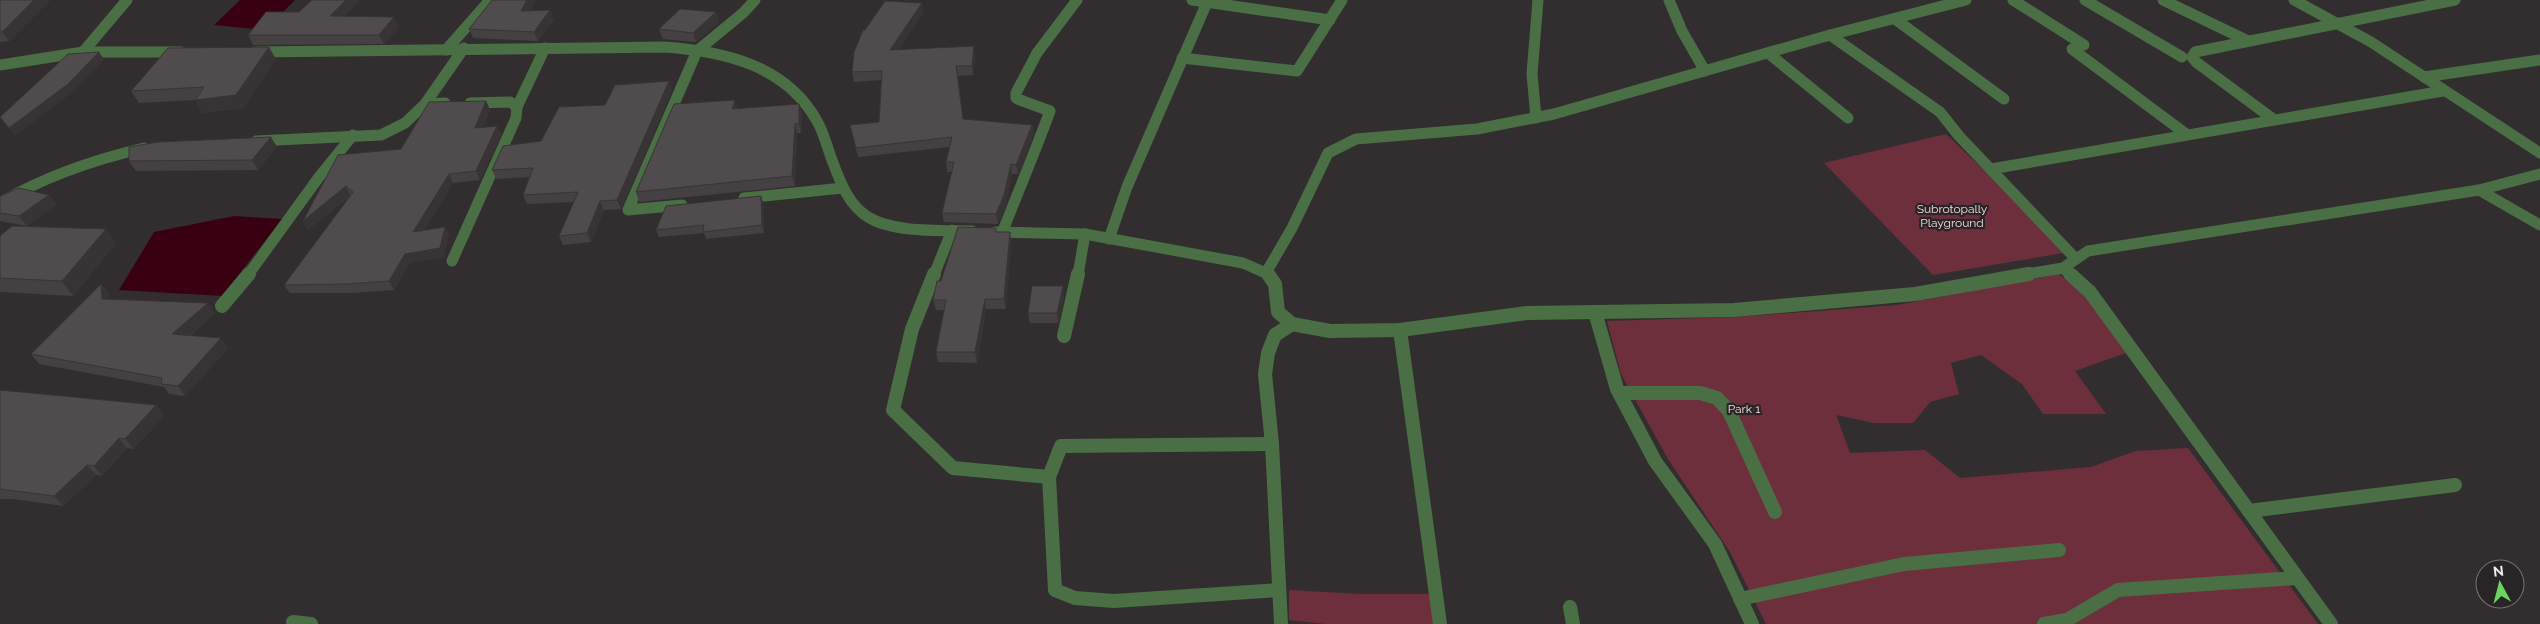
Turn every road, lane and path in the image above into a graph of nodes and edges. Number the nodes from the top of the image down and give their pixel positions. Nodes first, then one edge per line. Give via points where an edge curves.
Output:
1 (127, 0) edge
2 (490, 0) edge
3 (755, 0) edge
4 (1078, 0) edge
5 (1192, 0) edge
6 (1342, 0) edge
7 (1538, 0) edge
8 (1669, 0) edge
9 (1966, 0) edge
10 (2013, 0) edge
11 (2085, 0) edge
12 (2164, 0) edge
13 (2294, 0) edge
14 (2455, 0) edge
15 (1208, 1) edge
16 (1940, 3) edge
17 (1330, 20) junction
18 (1895, 20) junction
19 (2341, 24) junction
20 (1830, 35) junction
21 (2246, 40) junction
22 (2084, 45) dead end
23 (464, 48) junction
24 (546, 48) junction
25 (2072, 49) dead end
26 (446, 50) junction
27 (697, 51) junction
28 (83, 52) junction
29 (193, 52) edge
30 (243, 52) edge
31 (1768, 53) junction
32 (2182, 57) dead end
33 (1182, 58) junction
34 (2537, 63) edge
35 (0, 65) edge
36 (1705, 71) junction
37 (2424, 77) junction
38 (2444, 91) junction
39 (2004, 99) dead end
40 (425, 104) junction
41 (517, 107) junction
42 (1536, 118) junction
43 (1848, 118) dead end
44 (2273, 119) junction
45 (2186, 134) junction
46 (353, 135) junction
47 (241, 141) edge
48 (152, 146) edge
49 (2540, 154) edge
50 (1991, 169) junction
51 (2540, 174) edge
52 (843, 188) junction
53 (2479, 190) junction
54 (731, 200) edge
55 (0, 203) edge
56 (693, 204) edge
57 (2540, 224) edge
58 (952, 230) junction
59 (1002, 233) junction
60 (1085, 234) junction
61 (1110, 239) junction
62 (2076, 259) junction
63 (452, 261) dead end
64 (2063, 268) junction
65 (1268, 271) junction
66 (222, 306) dead end
67 (1595, 312) junction
68 (1292, 324) junction
69 (1400, 330) junction
70 (1064, 336) dead end
71 (1620, 393) junction
72 (1272, 444) junction
73 (1049, 477) junction
74 (2455, 484) dead end
75 (2249, 511) junction
76 (1775, 512) dead end
77 (2059, 550) dead end
78 (2298, 578) junction
79 (1280, 590) junction
80 (1740, 599) junction
81 (1570, 607) dead end
82 (293, 622) dead end
83 (311, 624) edge
84 (1281, 624) edge
85 (1440, 624) edge
86 (1573, 624) edge
87 (1752, 624) edge
88 (2044, 624) edge
89 (2331, 624) edge

1 - 28 street
2 - 26 street
3 - 27 street
4 - 59 street via 1037,53 1016,92 1016,98 1023,103 1050,111
5 - 15 street
6 - 17 street
7 - 42 street via 1532,77
8 - 36 street
9 - 16 street
10 - 22 street
11 - 32 street
12 - 21 street
13 - 19 street
14 - 19 street
15 - 17 street
15 - 33 street
16 - 18 street
17 - 33 street via 1298,71 1246,68
18 - 20 street
18 - 39 street
19 - 21 street
19 - 37 street
20 - 31 street
20 - 50 street via 1940,112
21 - 44 street via 2196,52 2192,57
23 - 24 street
23 - 26 street
23 - 40 street
24 - 27 street via 680,48
24 - 41 street
25 - 45 street
26 - 30 street
27 - 52 street via 730,56 767,72 796,93 816,120
27 - 56 street via 628,210
28 - 29 street
28 - 35 street
31 - 36 street
31 - 43 street
33 - 61 street via 1142,157 1126,187
34 - 37 street
36 - 42 street
37 - 38 street
38 - 44 street
38 - 49 street
40 - 41 street via 510,102
40 - 46 street via 396,130
41 - 63 street via 516,118
42 - 65 street via 1467,130 1365,137 1336,147 1328,152
44 - 45 street
45 - 50 street
46 - 47 street
46 - 66 street via 327,164 265,256
48 - 55 street via 97,159 58,173
50 - 62 street
51 - 53 street
52 - 54 street
52 - 58 street via 868,217 886,223
53 - 57 street
53 - 62 street via 2088,251
58 - 59 street
58 - 73 street via 912,330 894,410 953,468
59 - 60 street
60 - 61 street
60 - 70 street
61 - 65 street via 1243,263
62 - 64 street
64 - 67 street via 1915,294 1734,310
64 - 75 street via 2090,292
65 - 68 street via 1274,278 1278,312
67 - 69 street via 1527,313
67 - 71 street
68 - 69 street via 1330,331
68 - 72 street via 1275,335 1268,353 1265,374
69 - 85 street
71 - 76 street via 1700,393 1717,398 1729,411
71 - 80 street via 1655,461 1715,544
72 - 73 street via 1061,446
72 - 79 street
73 - 79 street via 1055,590 1075,598 1114,601
74 - 75 street
75 - 78 street
77 - 80 street via 1904,564
78 - 88 street via 2118,590 2067,620
78 - 89 street
79 - 84 street
80 - 87 street
81 - 86 street
82 - 83 street

